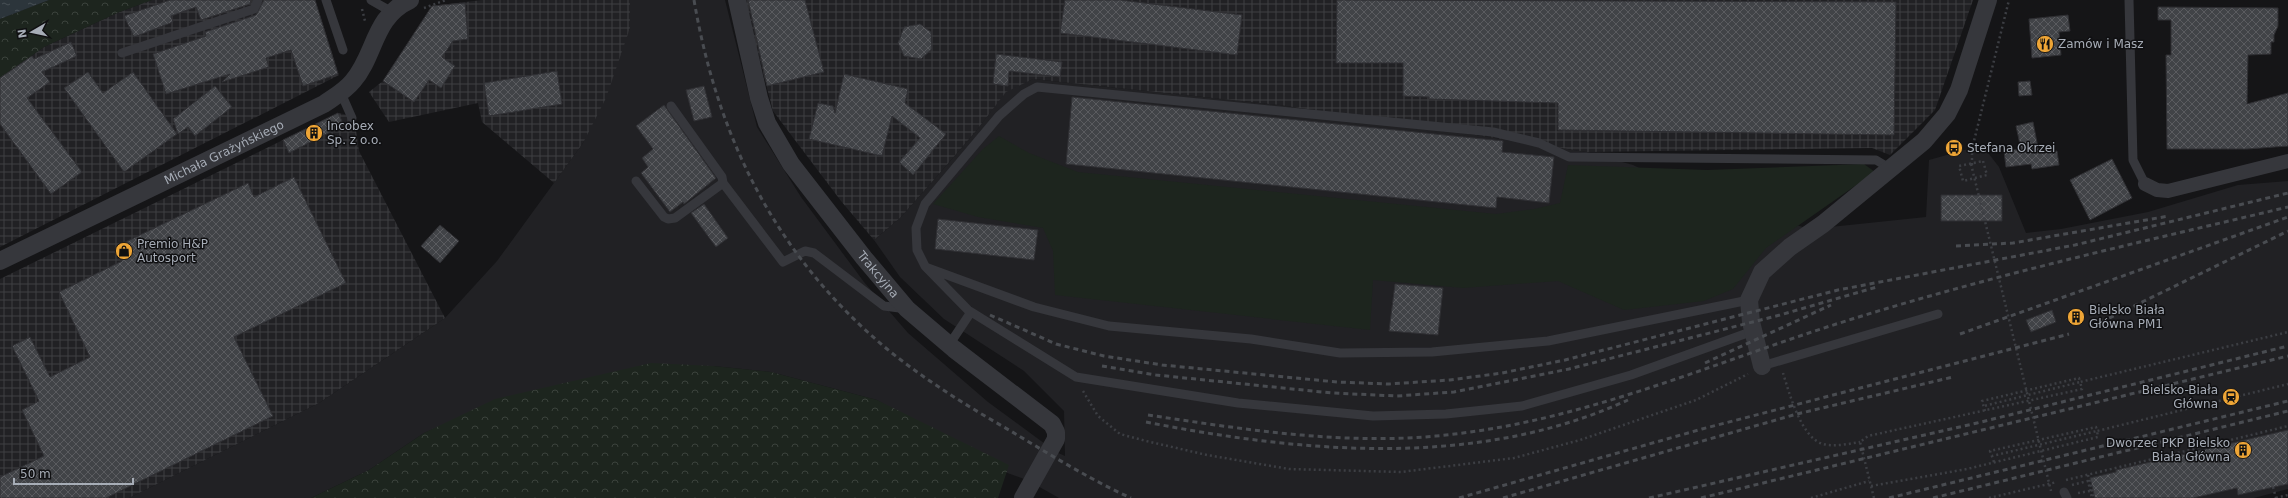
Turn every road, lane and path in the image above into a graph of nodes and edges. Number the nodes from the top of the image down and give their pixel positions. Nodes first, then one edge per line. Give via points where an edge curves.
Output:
1 (258, 0) edge
2 (326, 0) edge
3 (371, 0) edge
4 (410, 0) edge
5 (737, 0) edge
6 (1988, 0) edge
7 (2009, 0) edge
8 (2129, 0) edge
9 (392, 12) junction
10 (343, 50) dead end
11 (122, 53) dead end
12 (341, 93) junction
13 (671, 106) dead end
14 (352, 118) dead end
15 (2288, 161) edge
16 (1971, 164) junction
17 (1890, 169) junction
18 (1975, 178) junction
19 (636, 181) dead end
20 (722, 183) junction
21 (2145, 184) joint
22 (0, 261) edge
23 (925, 266) junction
24 (1748, 300) junction
25 (907, 309) junction
26 (971, 312) junction
27 (1938, 314) dead end
28 (1753, 331) junction
29 (2288, 332) edge
30 (950, 345) junction
31 (1771, 364) junction
32 (1076, 378) junction
33 (2080, 382) junction
34 (2288, 384) edge
35 (2028, 395) junction
36 (1984, 406) junction
37 (1985, 411) junction
38 (2288, 426) edge
39 (2097, 431) junction
40 (1860, 442) junction
41 (2040, 445) junction
42 (1992, 456) junction
43 (1994, 462) junction
44 (2088, 475) junction
45 (1869, 481) junction
46 (1871, 486) junction
47 (2273, 487) dead end
48 (2067, 492) edge
49 (2288, 494) edge
50 (1023, 498) edge
51 (1811, 498) edge
52 (1874, 498) edge
53 (1990, 498) edge
54 (2053, 498) edge
55 (2093, 498) edge
56 (2276, 498) edge

1 - 11 lane via 254,9
2 - 10 lane
3 - 9 lane
4 - 9 street, Michała Grażyńskiego
5 - 25 street, Trakcyjna via 749,62 767,123 791,164 823,207
6 - 17 street via 1959,90 1947,114 1924,141
7 - 18 path via 1972,149 1971,161
8 - 21 lane via 2132,152 2133,160
9 - 12 street, Michała Grażyńskiego via 375,35 354,81
12 - 14 lane
12 - 22 street, Michała Grażyńskiego via 324,104
13 - 20 lane via 722,177
15 - 21 street via 2168,191 2157,190
16 - 18 path via 1983,161 1987,175
16 - 18 path via 1959,166 1963,181
16 - 35 path
17 - 23 lane via 1876,160 1569,157 1539,143 1493,132 1037,87 1024,94 999,116 925,204 916,228 917,250
17 - 24 street via 1823,224 1773,260 1762,272
19 - 20 lane via 668,219 675,218
20 - 25 lane via 783,262 805,251 814,253 884,306
23 - 24 lane via 1034,307 1110,326 1251,339 1340,353 1432,352 1548,341
23 - 26 lane
24 - 28 street
25 - 30 street, Trakcyjna
26 - 30 lane
26 - 32 lane
27 - 31 lane
28 - 31 street
28 - 32 lane via 1631,376 1522,406 1446,414 1373,416 1238,404
29 - 33 path
30 - 50 street, Trakcyjna via 1046,418 1056,432 1056,439
31 - 32 path via 1696,400 1580,440 1514,458 1401,472 1289,469 1207,455 1120,434 1098,416
31 - 40 path via 1811,436 1824,444
33 - 35 path
33 - 36 path via 2079,378 1982,401
33 - 37 path via 2082,389
34 - 39 path
35 - 36 path
35 - 41 path
36 - 37 path
37 - 40 path via 1868,436
38 - 44 path via 2260,435
39 - 41 path
39 - 42 path via 2096,426 1990,451
39 - 43 path via 2098,437
40 - 45 path
41 - 42 path
41 - 54 path
42 - 43 path
43 - 46 path
44 - 53 path
44 - 55 path
45 - 46 path
45 - 51 path
46 - 52 path
47 - 56 path
48 - 55 path via 2088,481
49 - 56 path

